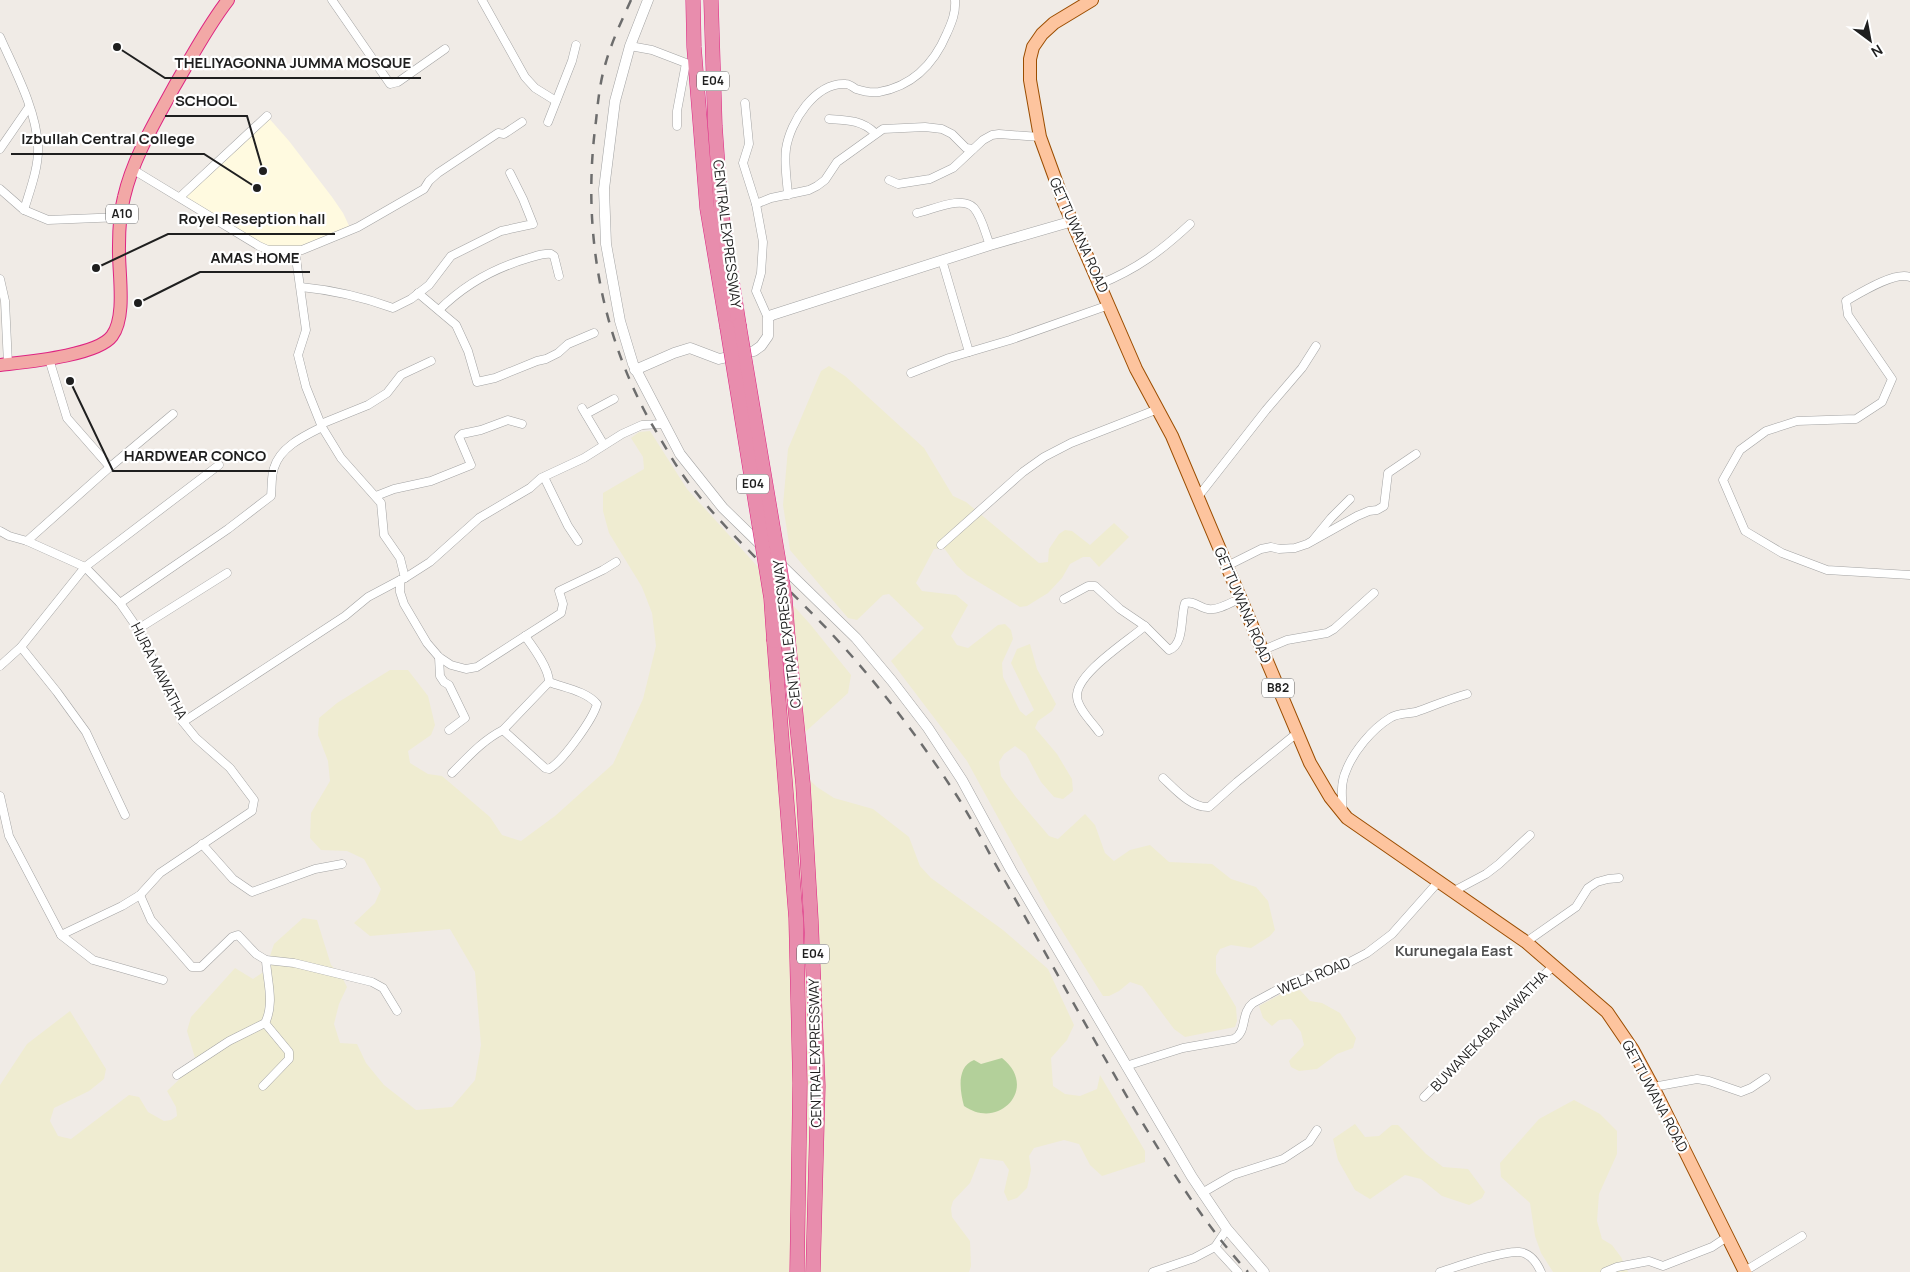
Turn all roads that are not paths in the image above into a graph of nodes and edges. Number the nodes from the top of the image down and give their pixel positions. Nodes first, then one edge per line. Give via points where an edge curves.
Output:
1 (228, 0) edge
2 (332, 0) edge
3 (482, 0) edge
4 (648, 0) edge
5 (693, 0) edge
6 (710, 0) edge
7 (955, 0) edge
8 (1092, 0) edge
9 (0, 37) edge
10 (576, 45) dead end
11 (630, 46) junction
12 (445, 49) dead end
13 (556, 101) junction
14 (745, 103) dead end
15 (29, 107) junction
16 (267, 116) dead end
17 (829, 119) dead end
18 (522, 122) dead end
19 (548, 122) dead end
20 (677, 126) dead end
21 (875, 133) junction
22 (1040, 137) junction
23 (0, 149) edge
24 (973, 149) junction
25 (132, 169) junction
26 (510, 173) dead end
27 (890, 180) dead end
28 (0, 190) edge
29 (788, 195) junction
30 (180, 197) junction
31 (756, 204) junction
32 (24, 210) junction
33 (917, 213) dead end
34 (122, 217) junction
35 (1073, 221) junction
36 (1190, 224) dead end
37 (990, 245) junction
38 (295, 251) junction
39 (942, 260) junction
40 (559, 276) dead end
41 (1910, 277) edge
42 (0, 279) edge
43 (1100, 284) junction
44 (301, 287) junction
45 (418, 293) junction
46 (1109, 305) junction
47 (439, 310) junction
48 (768, 318) junction
49 (733, 326) junction
50 (594, 334) dead end
51 (1316, 346) dead end
52 (969, 352) junction
53 (49, 359) junction
54 (431, 361) dead end
55 (4, 365) edge
56 (635, 370) junction
57 (910, 373) dead end
58 (614, 399) dead end
59 (1158, 409) junction
60 (173, 414) dead end
61 (522, 424) dead end
62 (662, 424) junction
63 (322, 426) junction
64 (604, 445) junction
65 (1416, 454) dead end
66 (219, 465) dead end
67 (110, 467) junction
68 (544, 477) junction
69 (376, 496) junction
70 (1197, 498) junction
71 (1350, 499) dead end
72 (0, 531) edge
73 (27, 541) junction
74 (578, 541) dead end
75 (1312, 541) junction
76 (941, 545) dead end
77 (616, 562) dead end
78 (85, 566) junction
79 (1227, 566) junction
80 (227, 573) dead end
81 (1910, 575) edge
82 (403, 579) junction
83 (1374, 593) dead end
84 (1242, 598) junction
85 (1064, 599) dead end
86 (120, 603) junction
87 (1145, 626) junction
88 (138, 629) junction
89 (525, 636) junction
90 (21, 646) junction
91 (1262, 650) junction
92 (439, 657) junction
93 (1, 662) edge
94 (549, 682) junction
95 (1466, 694) dead end
96 (183, 722) junction
97 (449, 730) dead end
98 (503, 730) junction
99 (1099, 732) dead end
100 (1297, 733) junction
101 (452, 773) dead end
102 (1163, 778) dead end
103 (0, 796) edge
104 (125, 815) dead end
105 (1344, 815) junction
106 (3, 819) edge
107 (1530, 835) dead end
108 (202, 844) junction
109 (342, 864) dead end
110 (1619, 878) dead end
111 (1439, 881) junction
112 (1454, 891) junction
113 (140, 895) junction
114 (61, 935) junction
115 (1526, 942) junction
116 (266, 960) junction
117 (1554, 965) junction
118 (163, 980) dead end
119 (397, 1011) dead end
120 (265, 1023) junction
121 (1126, 1066) junction
122 (177, 1075) dead end
123 (1766, 1078) dead end
124 (263, 1086) dead end
125 (1653, 1087) junction
126 (1424, 1097) dead end
127 (1317, 1130) dead end
128 (1202, 1192) junction
129 (1227, 1229) junction
130 (1802, 1236) dead end
131 (1727, 1237) junction
132 (1215, 1247) junction
133 (797, 1272) edge
134 (813, 1272) edge
135 (1153, 1272) edge
136 (1238, 1272) edge
137 (1264, 1272) edge
138 (1440, 1272) edge
139 (1541, 1272) edge
140 (1605, 1272) edge
141 (1745, 1272) edge

1 - 25 highway, A10 via 165,103
2 - 12 street via 390,84 398,82
3 - 13 street via 525,77 535,88
4 - 11 street
5 - 49 highway, CENTRAL EXPRESSWAY / E04 via 707,208
6 - 49 highway, CENTRAL EXPRESSWAY / E04 via 715,126
7 - 29 street via 956,11 939,52 910,81 876,92 846,84 826,88 813,97 791,131 786,149
8 - 22 main road, GETTUWANA ROAD / B82 via 1054,23 1033,47 1030,80
9 - 15 street
10 - 13 street
11 - 20 street via 652,50 686,63
11 - 56 street via 615,101 604,189 606,244 614,291
13 - 19 street
14 - 31 street via 749,144 743,163
15 - 23 street
15 - 32 street via 38,146 36,168
16 - 30 street
17 - 21 street via 867,125
18 - 38 street via 473,149 438,173 424,189 386,212
21 - 24 street via 883,129 942,129 966,148
21 - 29 street via 837,162 821,183
22 - 24 street via 992,135
22 - 35 main road, GETTUWANA ROAD / B82
24 - 27 street via 953,168 930,179 898,184
25 - 30 street
25 - 34 highway, A10
26 - 45 street via 533,224 501,231 452,256 438,275
28 - 32 street
29 - 31 street
30 - 38 street via 259,246 268,250
31 - 48 street via 763,242 756,292
32 - 34 street via 48,220
33 - 37 street via 956,202 973,206
34 - 53 highway, A10 via 117,327 111,338 102,344
35 - 37 street
35 - 43 main road, GETTUWANA ROAD / B82
36 - 43 street via 1144,263
37 - 39 street
38 - 44 street
39 - 48 street via 819,298
39 - 52 street
40 - 47 street via 554,256 542,254 491,272
41 - 81 street via 1904,275 1890,279 1846,301 1848,315 1892,379 1882,402 1856,419 1797,421 1766,431 1740,450 1723,480 1745,531 1782,553 1827,570
42 - 55 street via 4,301
43 - 46 main road, GETTUWANA ROAD / B82
44 - 45 street via 360,297 393,308
44 - 63 street via 306,330 298,355 306,387
45 - 47 street
46 - 52 street
46 - 59 main road, GETTUWANA ROAD / B82 via 1136,369
47 - 50 street via 456,325 468,350 477,382 546,359 568,344
48 - 56 street via 768,336 754,351 719,359 690,348
49 - 133 highway, CENTRAL EXPRESSWAY / E04, bridge via 771,598 796,918 800,1083
49 - 134 highway, CENTRAL EXPRESSWAY / E04, bridge via 784,599 803,784 818,1086
51 - 70 street via 1302,368
52 - 57 street
53 - 55 highway, A10
53 - 67 street via 67,418
54 - 63 street via 401,375 387,393 368,405
56 - 62 street
58 - 64 street via 584,411
59 - 70 main road, GETTUWANA ROAD / B82
59 - 76 street via 1044,457
60 - 67 street
61 - 69 street via 508,420 462,434 459,437 471,465 431,481
62 - 64 street via 642,425
62 - 121 street via 680,454 724,508 856,638 928,728 962,780
63 - 69 street via 347,466
63 - 86 street via 300,438 280,455 274,468 271,496
64 - 68 street
65 - 75 street via 1388,473 1384,506 1357,516
66 - 78 street
67 - 73 street
68 - 74 street
68 - 82 street via 478,518 430,562
69 - 82 street via 383,510 384,535 400,558
70 - 79 main road, GETTUWANA ROAD / B82
71 - 75 street
72 - 73 street, HIJRA MAWATHA
73 - 78 street, HIJRA MAWATHA
75 - 79 street via 1295,548 1261,549
77 - 89 street via 559,591 563,604 560,613
78 - 86 street, HIJRA MAWATHA
78 - 90 street
79 - 84 main road, GETTUWANA ROAD / B82
80 - 88 street
82 - 92 street via 400,592 404,604
82 - 96 street via 368,598
83 - 91 street via 1327,633 1287,640
84 - 87 street via 1213,609 1186,603 1178,639 1169,650
84 - 91 main road, GETTUWANA ROAD / B82
85 - 87 street via 1088,586 1095,586
86 - 88 street, HIJRA MAWATHA
87 - 99 street via 1091,668 1078,689 1078,704
88 - 96 street, HIJRA MAWATHA
89 - 92 street via 477,666 466,669
89 - 94 street
90 - 93 street
90 - 104 street via 86,732
91 - 100 main road, GETTUWANA ROAD / B82
92 - 97 street via 440,676 450,686 465,718
94 - 98 street
94 - 98 street via 581,693 597,704 560,760 549,770 545,768
95 - 105 street via 1413,713 1401,713 1377,729 1345,771 1342,785
96 - 108 street, HIJRA MAWATHA via 230,768 254,800 252,811
98 - 101 street via 482,744
100 - 102 street via 1209,807 1188,800
100 - 105 main road, GETTUWANA ROAD / B82 via 1321,784
103 - 106 street
105 - 111 main road, GETTUWANA ROAD / B82
106 - 114 street
107 - 112 street via 1500,864
108 - 109 street via 233,879 252,892 315,869
108 - 113 street, HIJRA MAWATHA via 160,874
110 - 115 street via 1597,882 1588,888 1576,907
111 - 112 main road, GETTUWANA ROAD / B82
111 - 121 street, WELA ROAD via 1392,934 1367,953 1344,966 1288,984 1253,1003 1245,1014 1240,1036 1234,1040 1183,1048
112 - 115 main road, GETTUWANA ROAD / B82
113 - 114 street, HIJRA MAWATHA
113 - 116 street via 151,920 192,966 201,967 238,935
114 - 118 street via 93,960
115 - 117 main road, GETTUWANA ROAD / B82
116 - 119 street via 372,982 383,988
116 - 120 street via 271,1000
117 - 125 main road, GETTUWANA ROAD / B82 via 1607,1012
117 - 126 street, BUWANEKABA MAWATHA
120 - 122 street via 229,1041
120 - 124 street via 290,1056
121 - 128 street
123 - 125 street via 1741,1092 1697,1079
125 - 131 main road, GETTUWANA ROAD / B82
127 - 128 street via 1308,1142 1283,1159 1233,1175
128 - 129 street
129 - 132 street
129 - 137 street
130 - 141 street
131 - 140 street via 1712,1247 1664,1266 1648,1261
131 - 141 main road, GETTUWANA ROAD / B82
132 - 135 street
132 - 136 street
138 - 139 street via 1520,1252 1530,1256

